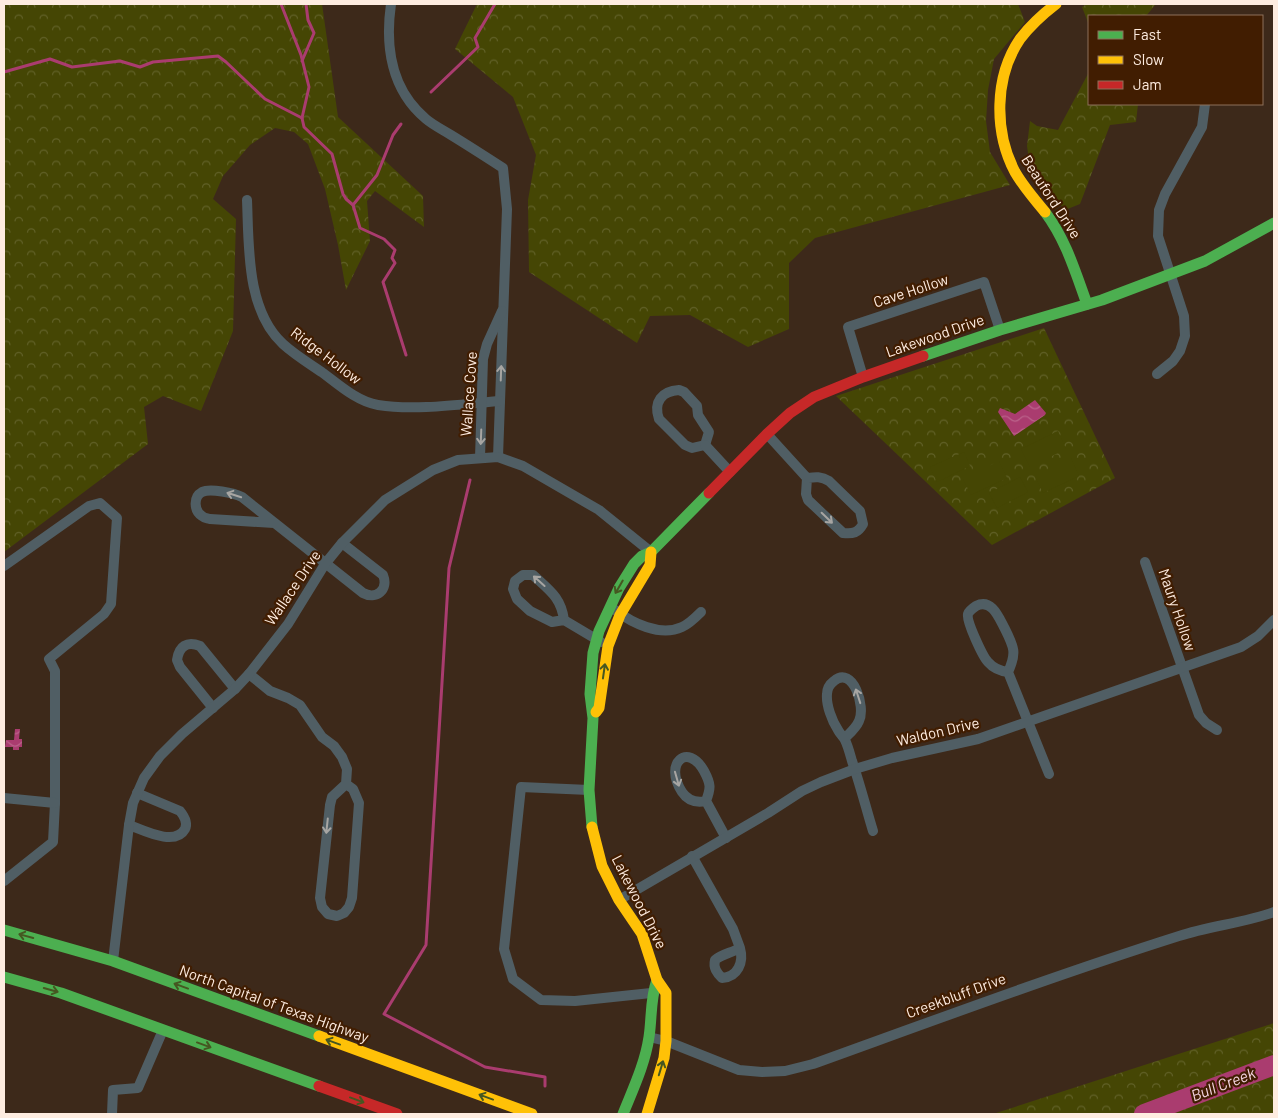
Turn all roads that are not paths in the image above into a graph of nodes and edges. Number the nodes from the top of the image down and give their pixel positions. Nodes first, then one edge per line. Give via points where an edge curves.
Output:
1 (391, 4) edge
2 (1056, 4) edge
3 (1205, 105) edge
4 (246, 200) dead end
5 (1274, 223) edge
6 (1171, 273) junction
7 (1087, 304) junction
8 (504, 305) junction
9 (1000, 330) junction
10 (1158, 374) dead end
11 (863, 377) junction
12 (500, 401) junction
13 (482, 402) junction
14 (767, 434) junction
15 (705, 445) junction
16 (498, 457) junction
17 (480, 458) junction
18 (730, 472) junction
19 (807, 478) junction
20 (274, 523) junction
21 (342, 543) junction
22 (651, 552) junction
23 (1145, 562) dead end
24 (325, 564) junction
25 (4, 566) edge
26 (610, 607) junction
27 (702, 612) dead end
28 (620, 615) junction
29 (564, 620) junction
30 (1274, 620) edge
31 (603, 643) junction
32 (1181, 667) junction
33 (1008, 672) junction
34 (249, 674) junction
35 (235, 688) junction
36 (213, 708) junction
37 (1029, 722) junction
38 (1217, 730) dead end
39 (844, 738) junction
40 (855, 769) junction
41 (1049, 774) dead end
42 (346, 784) junction
43 (589, 790) junction
44 (138, 793) junction
45 (4, 798) edge
46 (706, 801) junction
47 (56, 803) junction
48 (129, 825) junction
49 (873, 831) dead end
50 (726, 838) junction
51 (692, 856) junction
52 (4, 881) edge
53 (619, 900) junction
54 (1274, 912) edge
55 (4, 930) edge
56 (740, 948) dead end
57 (113, 961) junction
58 (4, 977) edge
59 (657, 980) junction
60 (651, 993) junction
61 (163, 1030) junction
62 (649, 1037) junction
63 (666, 1042) junction
64 (112, 1114) edge
65 (397, 1114) edge
66 (532, 1114) edge
67 (623, 1114) edge
68 (647, 1114) edge

1 - 8 street, Wallace Cove via 388,23 390,56 396,78 409,102 426,119 503,168 507,209
2 - 7 main road, Beauford Drive via 1042,14 1019,41 1007,67 1000,97 1000,127 1006,154 1016,173 1063,238
3 - 6 street via 1202,127 1159,210 1158,236
4 - 13 street, Ridge Hollow via 251,277 258,306 283,344 353,395 376,405 399,408
5 - 6 main road, Lakewood Drive via 1205,261
6 - 7 main road, Lakewood Drive
6 - 10 street via 1184,316 1185,336 1173,361
7 - 9 main road, Lakewood Drive
12 -> 8 street, Wallace Cove
8 - 13 street, Wallace Cove via 483,360
9 - 11 main road, Lakewood Drive
9 - 11 street, Cave Hollow via 984,282 848,327
11 - 14 main road, Lakewood Drive via 814,397
12 - 13 street, Ridge Hollow
12 - 16 street, Wallace Cove
13 -> 17 street, Wallace Cove
14 - 18 main road, Lakewood Drive
14 - 19 street
15 - 15 street via 709,432 698,415 697,406 684,392 666,392 658,404 659,419 684,445 692,448
15 - 18 street
16 - 17 street, Wallace Drive
16 - 22 street, Wallace Drive via 523,466 599,510
17 - 21 street, Wallace Drive via 458,460 433,470 385,500
18 - 22 main road, Lakewood Drive
19 -> 19 street via 808,500 842,533 850,534 860,529 863,524 860,511 829,480
20 -> 20 street via 235,493 205,491 195,501 197,511 210,519
20 - 24 street
21 - 24 street, Wallace Drive
21 - 24 street via 383,575 385,584 381,592 369,596
22 -> 26 main road, Lakewood Drive via 641,557 627,574
22 - 28 main road, Lakewood Drive via 650,565
23 - 32 street, Maury Hollow
24 - 34 street, Wallace Drive via 288,624
25 - 47 street via 89,506 100,503 117,518 111,604 104,614 49,659 56,671
26 - 28 street
26 - 31 main road, Lakewood Drive
27 - 28 street via 682,627 664,630 641,626
28 - 31 main road, Lakewood Drive
29 -> 29 street via 558,598 533,575 523,574 514,582 514,594 530,611 552,622
29 - 31 street
30 - 32 street, Waldon Drive via 1241,647
31 - 43 main road, Lakewood Drive via 594,651 593,660
32 - 37 street, Waldon Drive
32 - 38 street, Maury Hollow via 1199,715
33 - 33 street via 1015,654 994,609 986,604 972,608 968,622 987,662 1000,671
33 - 37 street
34 - 35 street, Wallace Drive
34 - 42 street via 270,691 300,705 322,737 342,756 347,769
35 - 36 street, Wallace Drive
35 - 36 street via 200,646 192,643 181,649 177,660 180,667
36 - 44 street, Wallace Drive via 160,756 144,778
37 - 40 street, Waldon Drive via 978,739
37 - 41 street
39 -> 39 street via 856,726 861,709 853,684 837,678 830,684 827,702
39 - 40 street
40 - 49 street
40 - 50 street, Waldon Drive via 802,791
42 -> 42 street via 332,797 330,805 320,898 328,914 337,916 344,913 352,898 359,803 353,789
43 - 53 main road, Lakewood Drive via 592,830 602,866
43 - 60 street via 521,787 504,949 513,979 542,1000 575,1001
44 - 48 street, Wallace Drive
44 - 48 street via 180,811 186,824 179,834 166,838
45 - 47 street
46 -> 46 street via 710,782 699,762 692,758 680,760 674,773 676,782 690,799
46 - 50 street
47 - 52 street via 53,842
48 - 57 street, Wallace Drive
50 - 51 street, Waldon Drive
51 - 53 street, Waldon Drive
51 - 56 street via 733,929
53 - 59 main road, Lakewood Drive via 642,934
54 - 63 street, Creekbluff Drive via 1171,938 813,1064 785,1070 739,1070
57 -> 55 main road, North Capital of Texas Highway
66 -> 57 main road, North Capital of Texas Highway
58 -> 61 main road via 62,993
59 - 60 main road
59 - 63 main road, Lakewood Drive via 666,993
60 - 62 main road
61 - 64 street via 138,1088 113,1090
61 -> 65 main road
62 - 63 street, Creekbluff Drive
62 - 67 main road
68 -> 63 main road, Lakewood Drive

